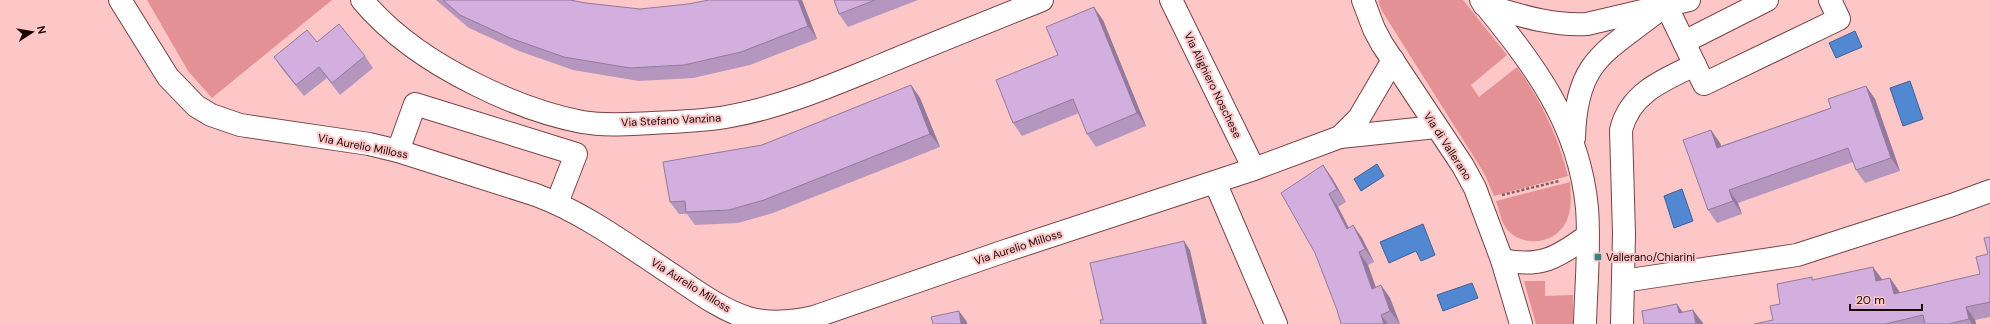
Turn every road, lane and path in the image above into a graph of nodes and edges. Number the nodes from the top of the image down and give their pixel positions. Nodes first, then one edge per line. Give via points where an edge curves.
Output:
1 (120, 0) edge
2 (362, 0) edge
3 (1042, 0) edge
4 (1171, 0) edge
5 (1363, 0) edge
6 (1689, 0) edge
7 (1767, 0) edge
8 (1830, 0) edge
9 (1483, 2) edge
10 (1668, 2) edge
11 (1684, 42) junction
12 (1392, 60) junction
13 (1695, 65) junction
14 (521, 103) junction
15 (1436, 127) junction
16 (512, 134) junction
17 (1340, 137) junction
18 (1573, 147) junction
19 (398, 151) junction
20 (1254, 169) junction
21 (1562, 180) dead end
22 (1215, 182) junction
23 (1990, 191) edge
24 (1501, 196) dead end
25 (558, 203) junction
26 (1587, 236) junction
27 (1502, 260) junction
28 (1623, 281) junction
29 (1276, 324) edge
30 (1521, 324) edge
31 (1585, 324) edge
32 (1622, 324) edge

1 - 19 street, Via Aurelio Milloss via 168,77 183,94 206,112 240,125 369,144
2 - 14 street, Via Stefano Vanzina via 390,28 435,63 491,92
3 - 14 street, Via Stefano Vanzina via 809,94 725,117 678,122 595,123 561,117
4 - 20 street, Via Alighiero Noschese
5 - 12 street, Via di Vallerano via 1374,29
6 - 10 street
7 - 11 street
8 - 13 street via 1839,19 1832,23 1704,84
9 - 10 street via 1543,22 1572,25 1587,24
9 - 18 street via 1547,88 1561,114
10 - 11 street
10 - 18 street via 1605,52 1587,72 1576,102
11 - 13 street
12 - 15 street, Via di Vallerano
12 - 17 street, Via Aurelio Milloss via 1359,118
13 - 28 street via 1640,96 1623,122
14 - 16 street
15 - 17 street, Via Aurelio Milloss
15 - 27 street, Via di Vallerano via 1475,188
16 - 19 street via 415,104
16 - 25 street via 576,154
17 - 20 street, Via Aurelio Milloss
18 - 26 street via 1585,193
19 - 25 street, Via Aurelio Milloss
20 - 22 street, Via Aurelio Milloss
21 - 24 path
22 - 25 street, Via Aurelio Milloss via 814,317 784,322 749,318 722,306
22 - 29 street
23 - 28 street via 1797,256
26 - 27 street via 1560,255 1543,261 1520,263
26 - 31 street
27 - 30 street, Via di Vallerano
28 - 32 street

